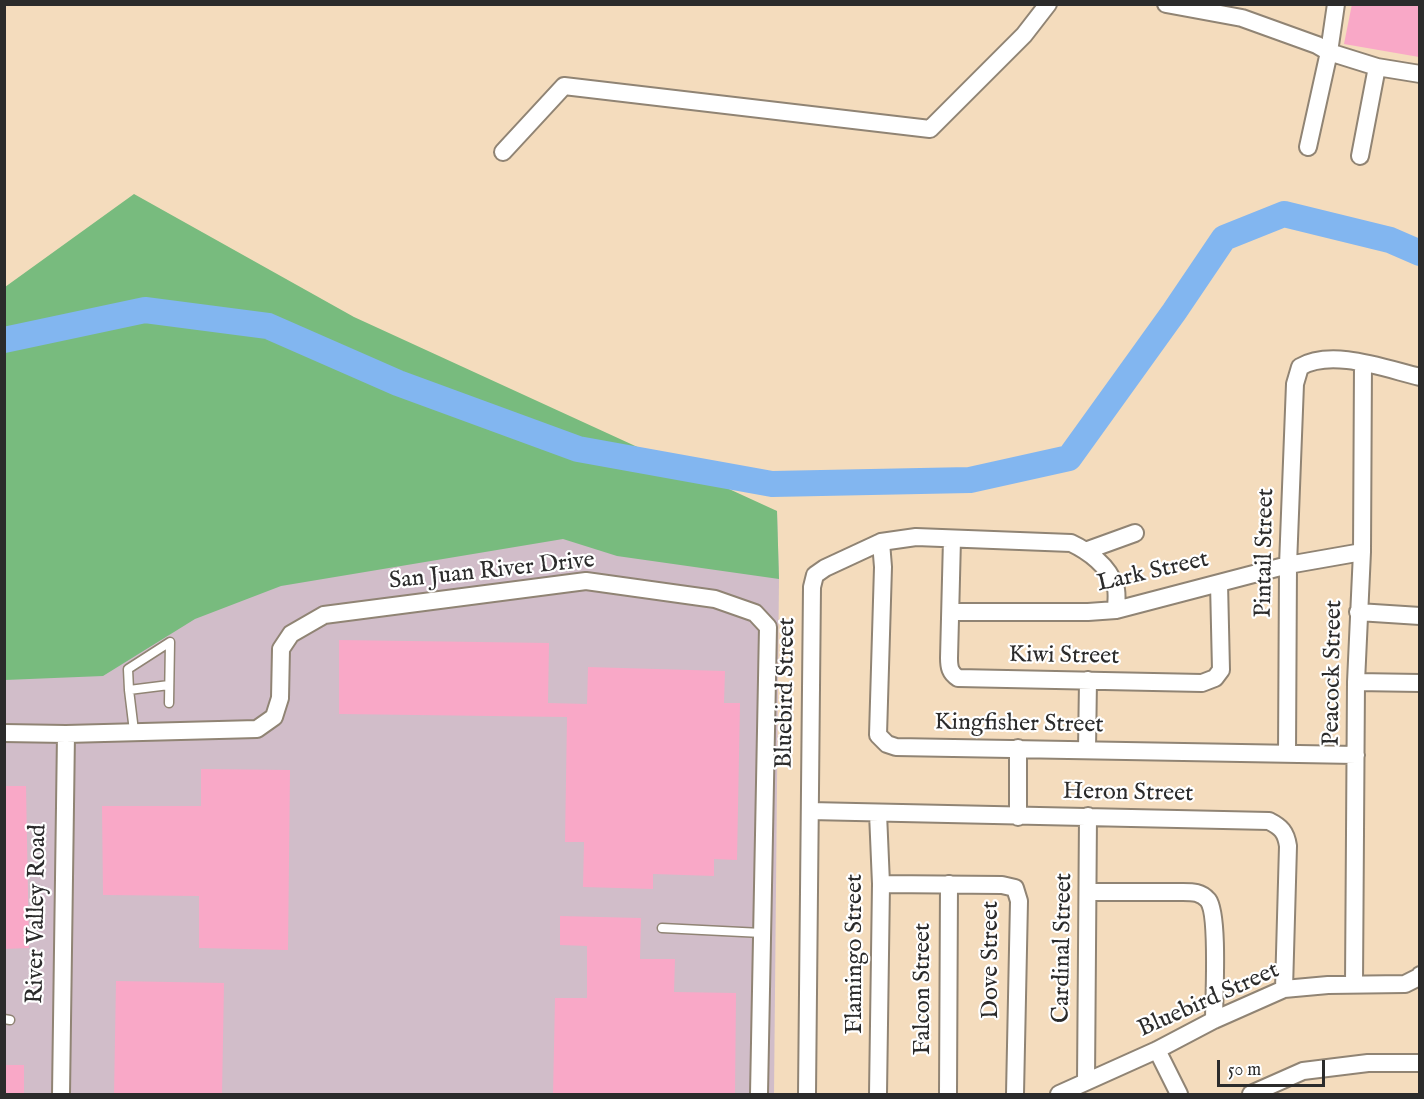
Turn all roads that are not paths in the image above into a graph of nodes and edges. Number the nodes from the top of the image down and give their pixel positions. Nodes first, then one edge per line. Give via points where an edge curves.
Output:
1 (1048, 4) edge
2 (1166, 4) edge
3 (1336, 4) edge
4 (1329, 52) junction
5 (1377, 67) junction
6 (1419, 74) edge
7 (1308, 147) dead end
8 (503, 152) dead end
9 (1360, 156) dead end
10 (1363, 363) junction
11 (1419, 377) edge
12 (1136, 533) dead end
13 (952, 539) junction
14 (882, 542) junction
15 (1088, 550) junction
16 (1362, 552) junction
17 (1288, 565) junction
18 (1219, 583) junction
19 (1116, 610) junction
20 (952, 612) junction
21 (1358, 612) junction
22 (1419, 616) edge
23 (1088, 680) junction
24 (1356, 682) junction
25 (1419, 683) edge
26 (169, 685) junction
27 (129, 690) junction
28 (169, 703) dead end
29 (134, 731) junction
30 (4, 733) edge
31 (66, 734) junction
32 (1018, 748) junction
33 (1087, 750) junction
34 (1287, 754) junction
35 (1356, 755) junction
36 (810, 812) junction
37 (878, 813) junction
38 (1088, 816) junction
39 (1018, 817) junction
40 (881, 884) junction
41 (949, 884) junction
42 (1089, 892) junction
43 (662, 928) dead end
44 (762, 933) junction
45 (1419, 975) edge
46 (1354, 984) junction
47 (1284, 989) junction
48 (1214, 1020) junction
49 (1157, 1050) junction
50 (1419, 1063) edge
51 (1086, 1081) junction
52 (60, 1095) edge
53 (759, 1095) edge
54 (807, 1095) edge
55 (878, 1095) edge
56 (948, 1095) edge
57 (1015, 1095) edge
58 (1059, 1095) edge
59 (1179, 1095) edge
60 (1251, 1095) edge

1 - 8 street via 1024,35 930,129 564,86
2 - 4 street via 1242,18
3 - 4 street
4 - 5 street
4 - 7 street
5 - 6 street
5 - 9 street
10 - 11 street
10 - 16 street, Peacock Street
10 - 17 street, Pintail Street via 1325,359 1300,367 1295,384
12 - 15 street
13 - 14 street, Bluebird Street via 916,537
13 - 15 street, Bluebird Street via 1071,543
13 - 20 street, Kiwi Street
14 - 32 street, Kingfisher Street via 878,735 896,747
14 - 36 street, Bluebird Street via 815,575
15 - 19 street via 1116,586
16 - 17 street, Lark Street
16 - 21 street, Peacock Street
17 - 18 street, Lark Street
17 - 34 street, Pintail Street
18 - 19 street, Lark Street
18 - 23 street, Kiwi Street via 1221,670 1215,678 1202,683
19 - 20 street, Lark Street
20 - 23 street, Kiwi Street via 949,667 958,678
21 - 22 street
21 - 24 street, Peacock Street
23 - 33 street
24 - 25 street
24 - 35 street, Peacock Street
26 - 27 lane
26 - 27 lane via 170,642 128,669
26 - 28 lane
27 - 29 lane
29 - 31 street, San Juan River Drive
29 - 44 street, San Juan River Drive via 257,729 274,717 280,698 280,649 291,634 324,615 586,580 715,599 755,613 768,627
30 - 31 street, San Juan River Drive
31 - 52 street, River Valley Road
32 - 33 street, Kingfisher Street
32 - 39 street
33 - 34 street, Kingfisher Street
34 - 35 street, Kingfisher Street
35 - 46 street, Peacock Street
36 - 37 street, Heron Street
36 - 54 street, Bluebird Street
37 - 39 street, Heron Street
37 - 40 street, Flamingo Street
38 - 39 street, Heron Street
38 - 42 street, Cardinal Street
38 - 47 street, Heron Street via 1269,821 1280,827 1288,846
40 - 41 street, Dove Street
40 - 55 street, Flamingo Street
41 - 56 street, Falcon Street
41 - 57 street, Dove Street via 1009,886 1018,894
42 - 48 street via 1198,892 1206,898 1213,916
42 - 51 street, Cardinal Street
43 - 44 lane
44 - 53 street, San Juan River Drive
45 - 46 street, Bluebird Street via 1406,984
46 - 47 street, Bluebird Street
47 - 48 street, Bluebird Street
48 - 49 street, Bluebird Street
49 - 51 street, Bluebird Street
49 - 59 street
50 - 60 street via 1368,1063 1303,1071
51 - 58 street, Bluebird Street

